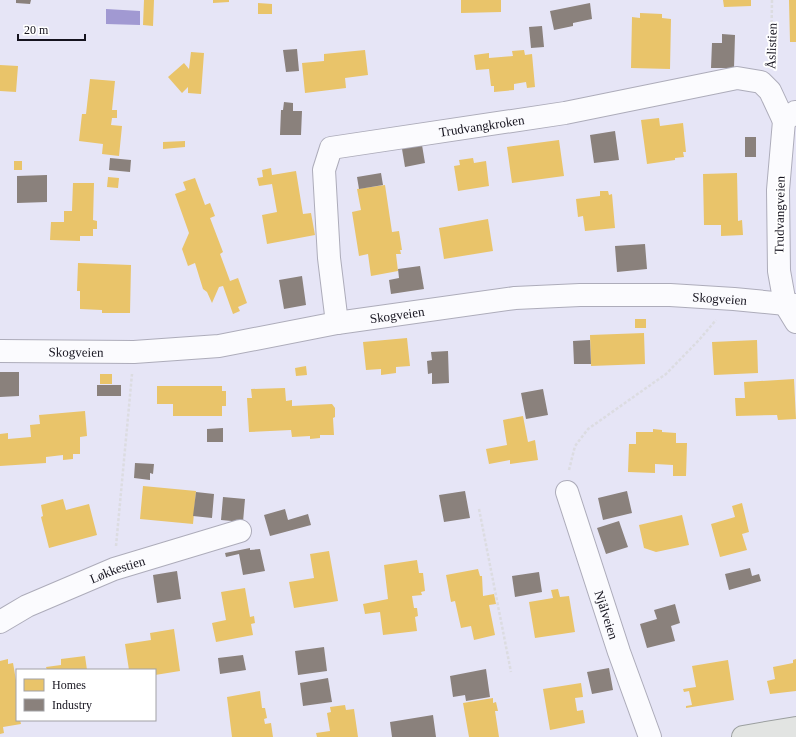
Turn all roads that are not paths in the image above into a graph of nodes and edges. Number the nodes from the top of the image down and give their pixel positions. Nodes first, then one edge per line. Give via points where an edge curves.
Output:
1 (790, 116) edge
2 (792, 310) edge
3 (337, 323) junction
4 (0, 351) edge
5 (567, 492) road end
6 (240, 531) dead end
7 (0, 622) edge
8 (796, 728) edge
9 (650, 737) edge
10 (743, 737) edge

1 - 2 street, Trudvangveien via 778,190 778,242 779,271
1 - 3 street, Trudvangkroken via 761,82 737,78 566,113 331,148 324,170 329,258
2 - 3 street, Skogveien via 734,298 580,295 515,298
3 - 4 street, Skogveien via 219,346 134,352
5 - 9 street, Njålveien via 619,652
6 - 7 street, Løkkestien via 114,568 28,606
8 - 10 main road

